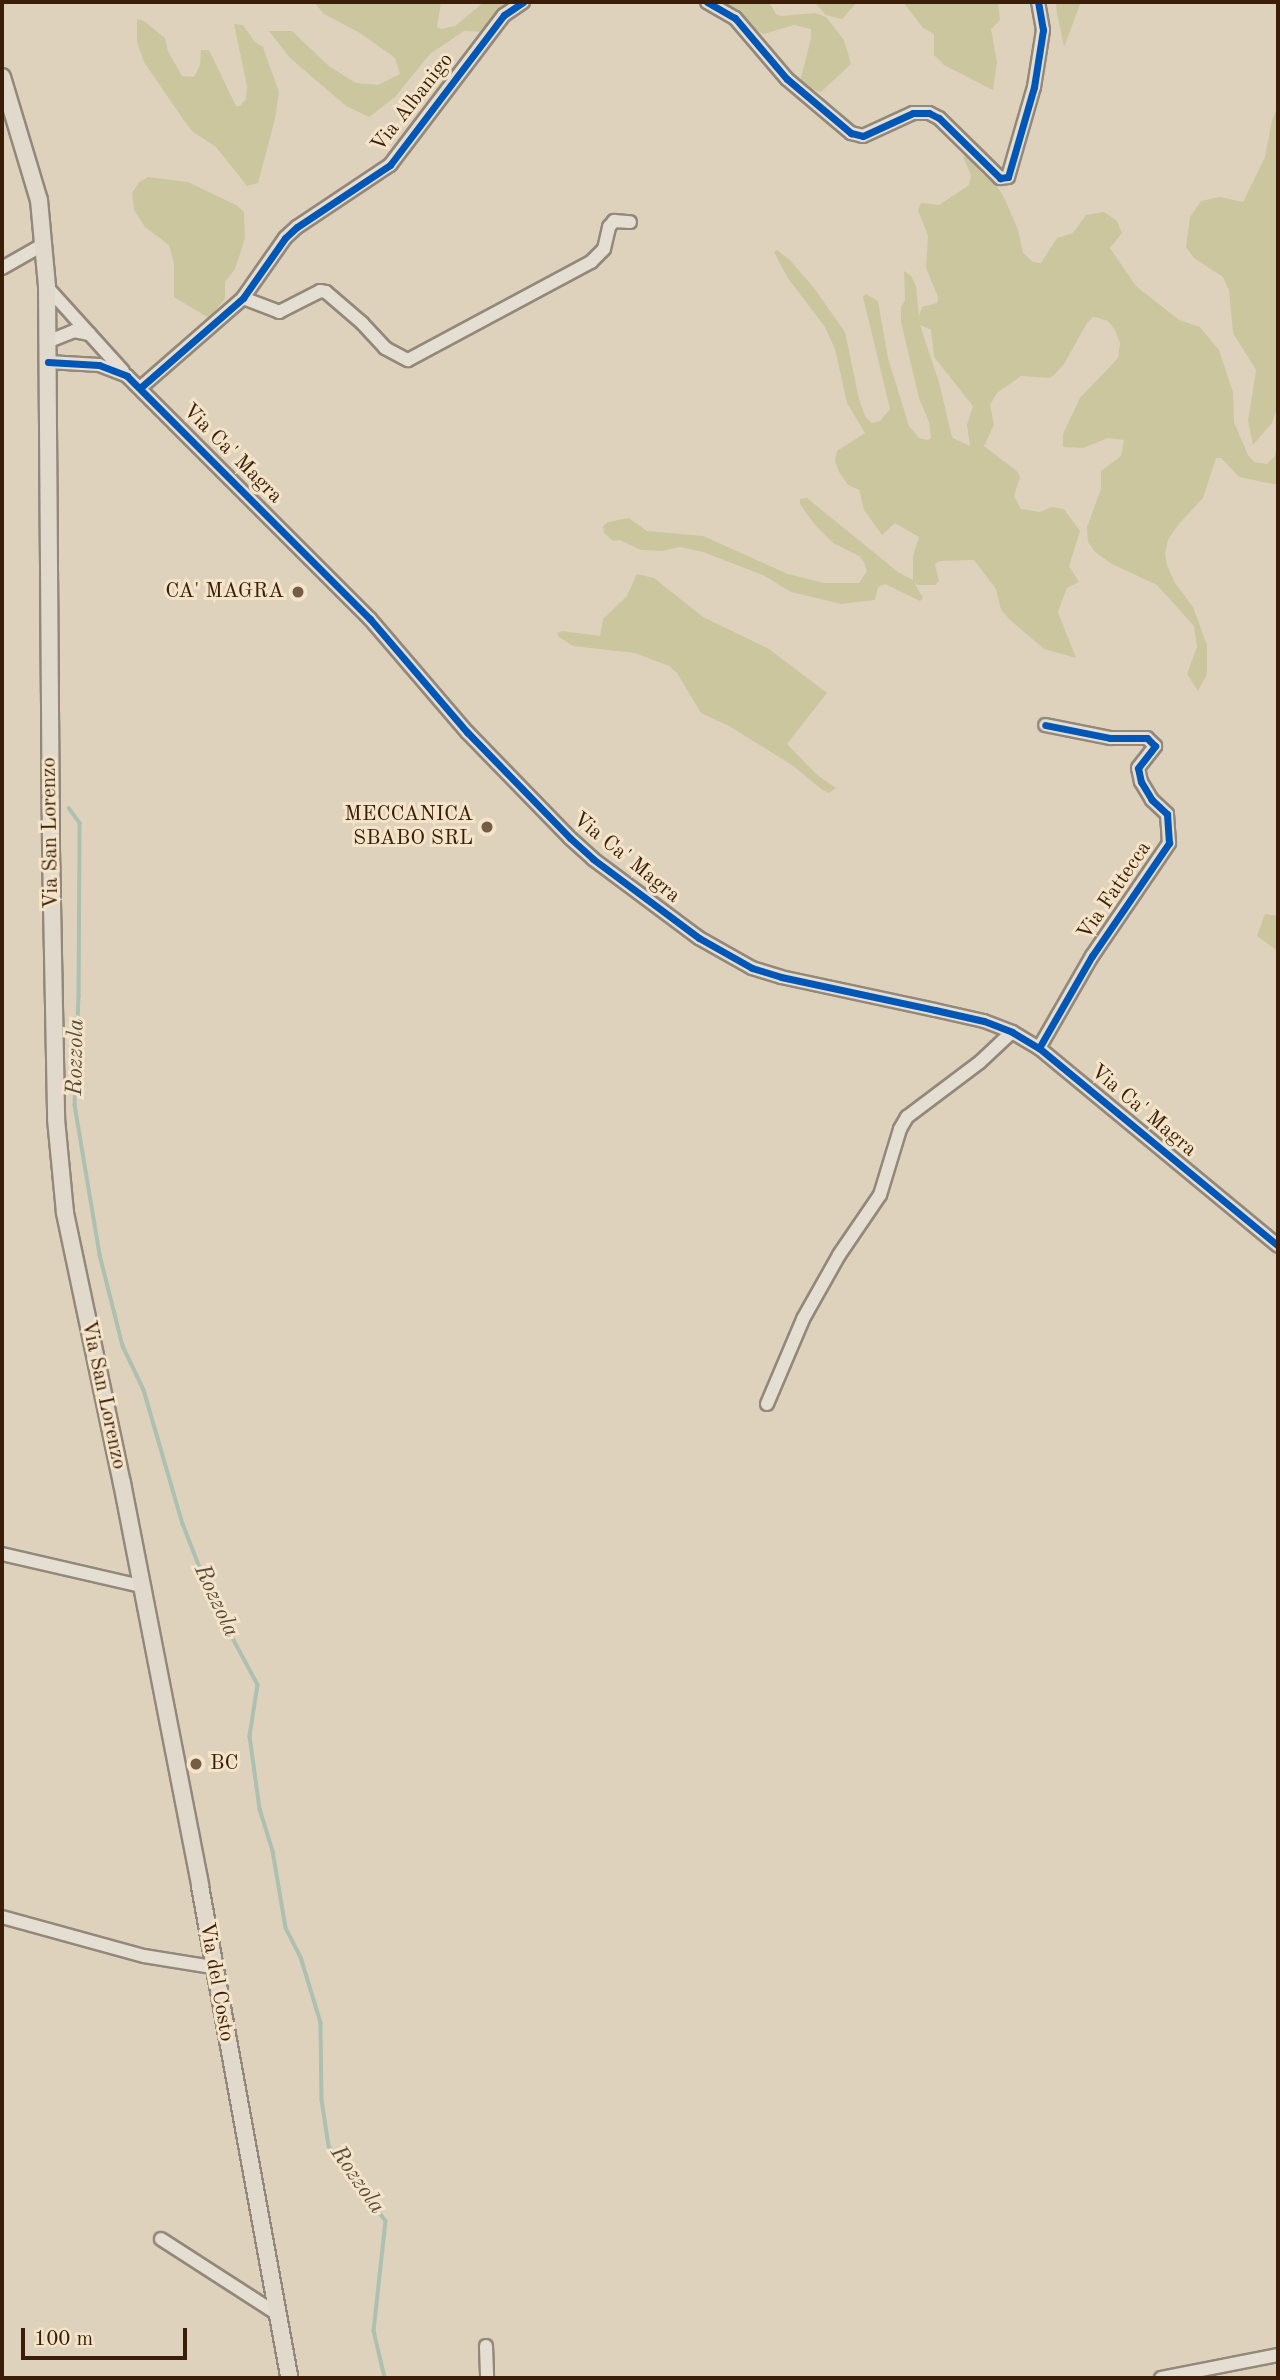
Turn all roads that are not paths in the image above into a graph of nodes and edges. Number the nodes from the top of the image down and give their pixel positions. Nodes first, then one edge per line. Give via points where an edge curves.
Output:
1 (523, 2) edge
2 (707, 2) edge
3 (1038, 2) edge
4 (2, 77) edge
5 (630, 222) dead end
6 (44, 244) junction
7 (2, 268) edge
8 (47, 288) junction
9 (243, 298) junction
10 (47, 342) junction
11 (97, 342) junction
12 (48, 362) junction
13 (127, 376) junction
14 (140, 388) junction
15 (1045, 725) dead end
16 (1012, 1032) junction
17 (1039, 1048) junction
18 (1278, 1246) edge
19 (767, 1404) dead end
20 (2, 1554) edge
21 (141, 1586) junction
22 (2, 1917) edge
23 (212, 1967) junction
24 (161, 2239) dead end
25 (276, 2313) junction
26 (486, 2346) dead end
27 (1278, 2354) edge
28 (289, 2378) edge
29 (487, 2378) edge
30 (1161, 2378) edge

1 - 9 street, Via Albanigo via 504,15 390,165 297,227
2 - 3 street via 735,18 787,79 851,133 863,136 913,113 929,113 1000,178 1008,177 1032,98 1042,30
4 - 6 main road, Via San Lorenzo via 38,200
5 - 9 street via 614,221 604,249 591,262 408,360 385,348 326,292 279,312
6 - 7 street
6 - 8 main road, Via San Lorenzo
8 - 10 main road, Via San Lorenzo
8 - 11 street
9 - 14 street, Via Albanigo
10 - 11 street via 74,331 89,333
10 - 12 main road, Via San Lorenzo
11 - 13 street
12 - 13 street, Via Ca' Magra via 99,365
12 - 21 main road, Via San Lorenzo via 56,1119 65,1213
13 - 14 street, Via Ca' Magra
14 - 16 street, Via Ca' Magra via 370,619 467,732 570,838 699,938 752,968 781,977 947,1012
15 - 17 street, Via Fattecca via 1110,738 1147,738 1155,746 1138,768 1152,800 1167,814 1169,843 1092,956
16 - 17 street, Via Ca' Magra
16 - 19 street via 907,1117 880,1195 803,1319
17 - 18 street, Via Ca' Magra
20 - 21 street
21 - 23 main road, Via del Costo
22 - 23 street via 144,1956
23 - 25 main road, Via del Costo
24 - 25 street
25 - 28 main road, Via del Costo
26 - 29 street
27 - 30 street

